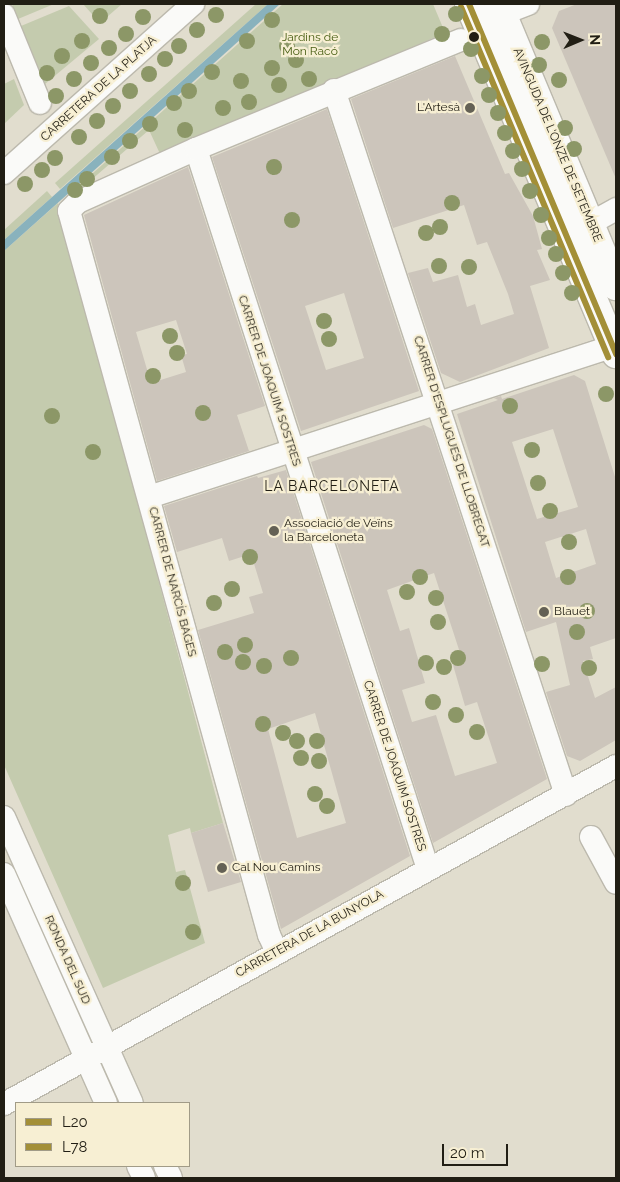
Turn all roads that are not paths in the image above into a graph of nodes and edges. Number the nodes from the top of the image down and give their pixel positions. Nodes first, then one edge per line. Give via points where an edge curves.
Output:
1 (193, 4) edge
2 (469, 4) edge
3 (528, 4) edge
4 (500, 9) edge
5 (4, 15) edge
6 (460, 40) dead end
7 (334, 90) junction
8 (40, 103) dead end
9 (196, 149) junction
10 (4, 174) edge
11 (616, 209) edge
12 (591, 223) junction
13 (616, 286) edge
14 (615, 350) edge
15 (438, 402) junction
16 (292, 450) junction
17 (149, 497) junction
18 (616, 766) edge
19 (566, 794) junction
20 (4, 817) edge
21 (591, 837) dead end
22 (428, 869) junction
23 (4, 874) edge
24 (616, 883) edge
25 (277, 952) junction
26 (106, 1048) junction
27 (86, 1060) junction
28 (106, 1102) edge
29 (132, 1102) edge
30 (4, 1104) edge

1 - 10 street, CARRETERA DE LA PLATJA
2 - 14 main road, AVINGUDA DE L'ONZE DE SETEMBRE
3 - 4 street
4 - 12 main road, AVINGUDA DE L'ONZE DE SETEMBRE
5 - 8 street
6 - 7 street
7 - 9 street
7 - 15 street, CARRER D'ESPLUGUES DE LLOBREGAT
9 - 16 street, CARRER DE JOAQUIM SOSTRES
9 - 17 street, CARRER DE NARCÍS BAGES via 78,202 69,211
11 - 12 street
12 - 13 main road, AVINGUDA DE L'ONZE DE SETEMBRE
14 - 15 street
15 - 16 street
15 - 19 street, CARRER D'ESPLUGUES DE LLOBREGAT
16 - 17 street
16 - 22 street, CARRER DE JOAQUIM SOSTRES
17 - 25 street, CARRER DE NARCÍS BAGES via 269,935
18 - 19 street, CARRETERA DE LA BUNYOLA
19 - 22 street, CARRETERA DE LA BUNYOLA
20 - 26 street, RONDA DEL SUD
21 - 24 street
22 - 25 street, CARRETERA DE LA BUNYOLA
23 - 27 street, RONDA DEL SUD
25 - 26 street, CARRETERA DE LA BUNYOLA
26 - 27 street, CARRETERA DE LA BUNYOLA
26 - 29 street, RONDA DEL SUD
27 - 28 street, RONDA DEL SUD
27 - 30 street, CARRETERA DE LA BUNYOLA

